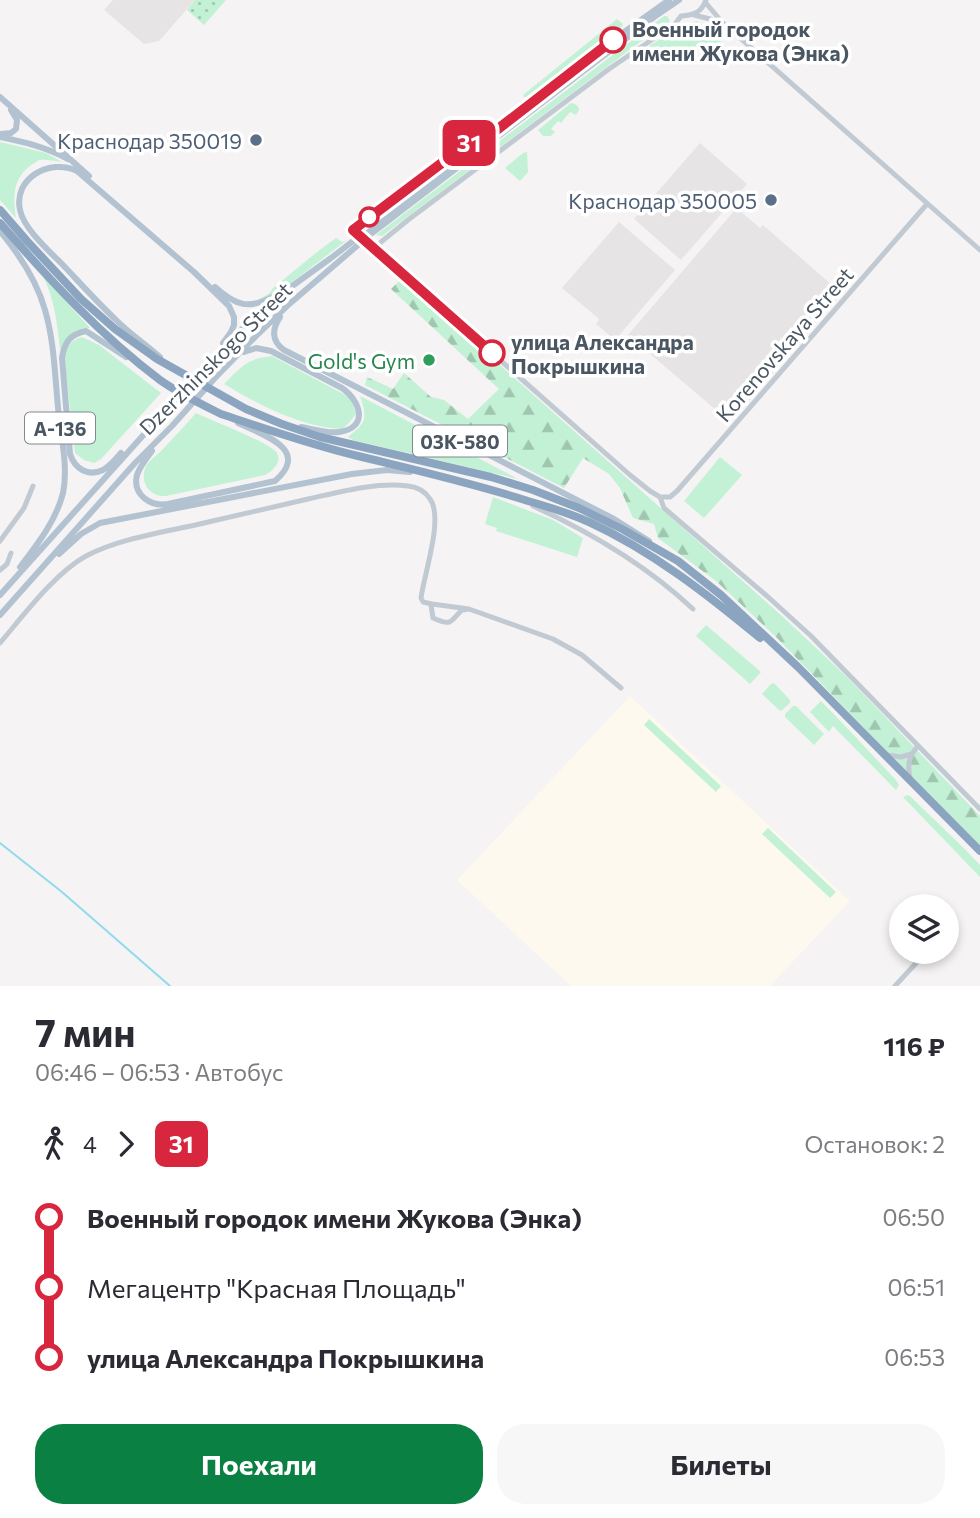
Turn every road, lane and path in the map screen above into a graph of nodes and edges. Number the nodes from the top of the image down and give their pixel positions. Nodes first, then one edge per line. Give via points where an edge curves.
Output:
1 (679, 0) edge
2 (706, 1) edge
3 (667, 3) edge
4 (694, 15) junction
5 (681, 16) junction
6 (722, 22) junction
7 (0, 97) edge
8 (6, 103) junction
9 (0, 135) edge
10 (485, 139) junction
11 (467, 144) dead end
12 (86, 173) junction
13 (927, 204) junction
14 (0, 210) edge
15 (0, 223) edge
16 (353, 230) dead end
17 (0, 231) edge
18 (362, 237) junction
19 (377, 249) junction
20 (980, 250) edge
21 (288, 289) junction
22 (287, 306) junction
23 (234, 359) junction
24 (177, 371) junction
25 (198, 373) junction
26 (161, 380) junction
27 (172, 402) junction
28 (221, 414) junction
29 (282, 424) junction
30 (172, 426) junction
31 (430, 473) junction
32 (33, 486) dead end
33 (505, 493) junction
34 (660, 497) junction
35 (0, 541) edge
36 (11, 553) dead end
37 (678, 561) junction
38 (0, 570) edge
39 (31, 579) junction
40 (0, 595) edge
41 (432, 604) junction
42 (469, 609) junction
43 (693, 609) dead end
44 (0, 615) edge
45 (0, 643) edge
46 (621, 688) dead end
47 (918, 746) junction
48 (884, 754) junction
49 (911, 754) junction
50 (913, 783) junction
51 (980, 809) edge
52 (980, 853) edge
53 (915, 964) edge
54 (895, 986) edge

1 - 3 main road, Dzerzhinskogo Street
2 - 4 street
2 - 6 street
3 - 5 street
3 - 10 main road, Dzerzhinskogo Street
3 - 18 main road, Dzerzhinskogo Street
4 - 5 street
4 - 6 street
5 - 19 street via 408,220
6 - 13 street
7 - 8 main road
8 - 9 main road via 17,118 17,127
8 - 12 main road
9 - 12 main road via 54,152
10 - 11 street
10 - 18 main road, Dzerzhinskogo Street
12 - 21 main road via 229,299 257,304
13 - 20 street
13 - 34 street, Korenovskaya Street via 677,491
14 - 24 highway via 89,306
15 - 26 highway, А-136 via 70,300
16 - 18 street
17 - 40 main road, А-136 via 24,264 46,312 64,480 49,526
18 - 19 street
18 - 21 main road, Dzerzhinskogo Street
18 - 22 main road, Dzerzhinskogo Street
19 - 34 street
21 - 25 main road, Dzerzhinskogo Street
22 - 23 main road, Dzerzhinskogo Street
22 - 37 main road, 03К-580 via 273,332 284,350 614,519
23 - 29 main road via 253,348 271,351 349,393 360,413 342,432
23 - 30 main road, Dzerzhinskogo Street
24 - 25 main road via 115,319 27,224 19,201 33,175 52,166 77,171 229,306 234,317 232,332
24 - 29 highway
25 - 27 main road, Dzerzhinskogo Street
26 - 27 main road, А-136 via 90,332 70,337 62,358 70,454 75,466 87,472 105,469
26 - 28 highway, А-136
27 - 40 main road, Dzerzhinskogo Street
28 - 30 main road via 284,447 287,461 280,476 168,504 150,502 139,492 138,472
28 - 31 highway via 327,449
29 - 37 highway, 03К-580 via 491,477 557,499
30 - 39 main road, Dzerzhinskogo Street
31 - 33 highway, 03К-580
31 - 39 main road via 372,471 100,523
32 - 35 street via 24,508
33 - 43 street via 612,548
33 - 52 highway, 03К-580 via 588,521 623,539 713,600 841,714
34 - 47 street via 664,508 811,636
36 - 38 street
37 - 48 highway, 03К-580 via 798,667
39 - 44 main road, Dzerzhinskogo Street
41 - 42 street
41 - 42 street via 433,618 451,622
41 - 45 street via 421,598 435,526 430,498 408,486 354,488 99,550 67,569
42 - 46 street via 571,648
47 - 49 street
47 - 51 street
48 - 49 street
48 - 50 highway, 03К-580
49 - 50 street via 908,764
50 - 52 highway, 03К-580
53 - 54 street

